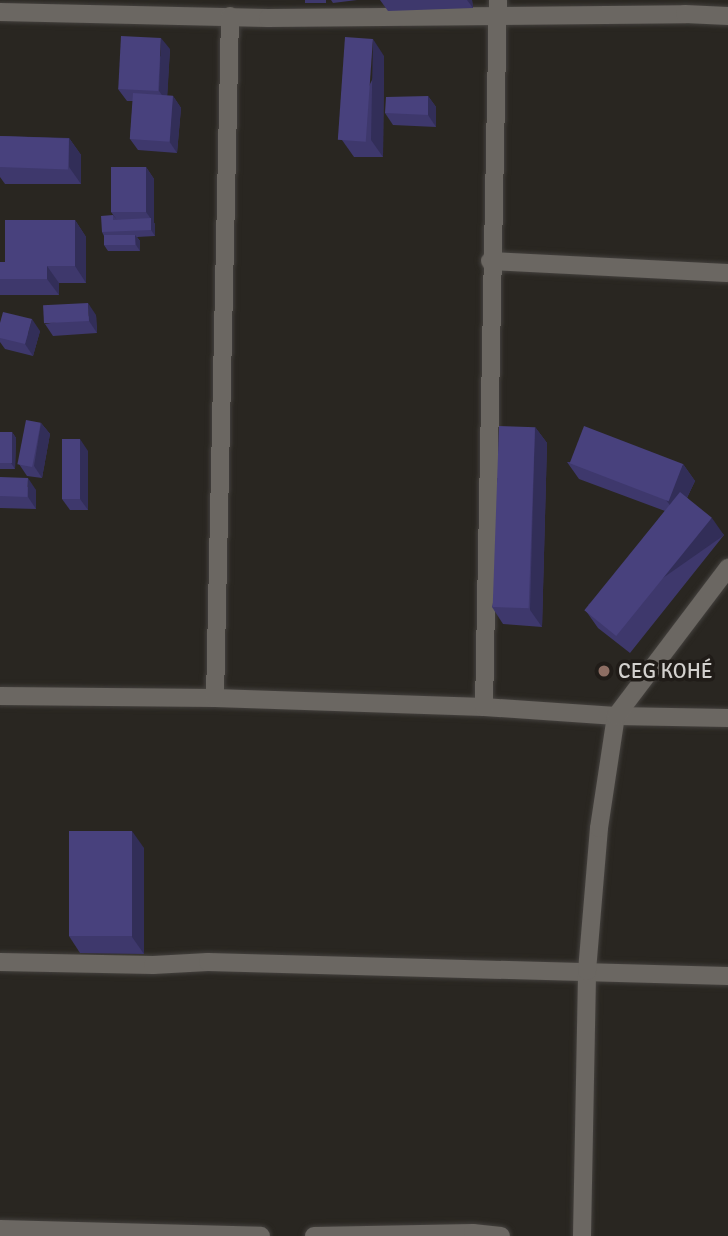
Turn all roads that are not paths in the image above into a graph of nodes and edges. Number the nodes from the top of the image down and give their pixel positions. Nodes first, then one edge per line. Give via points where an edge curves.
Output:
1 (497, 9) edge
2 (0, 12) edge
3 (230, 16) junction
4 (728, 16) edge
5 (490, 261) junction
6 (728, 273) edge
7 (728, 568) edge
8 (0, 696) edge
9 (215, 698) junction
10 (484, 707) junction
11 (616, 716) junction
12 (728, 718) edge
13 (0, 962) edge
14 (587, 971) junction
15 (728, 976) edge
16 (0, 1229) edge
17 (261, 1236) edge
18 (314, 1236) edge
19 (501, 1236) edge
20 (582, 1236) edge

1 - 3 street
1 - 4 street
1 - 5 street
2 - 3 street
3 - 9 street
5 - 6 street
5 - 10 street
7 - 11 street
8 - 9 street
9 - 10 street
10 - 11 street
11 - 12 street
11 - 14 street via 599,828
13 - 14 street
14 - 15 street
14 - 20 street
16 - 17 street
18 - 19 street

